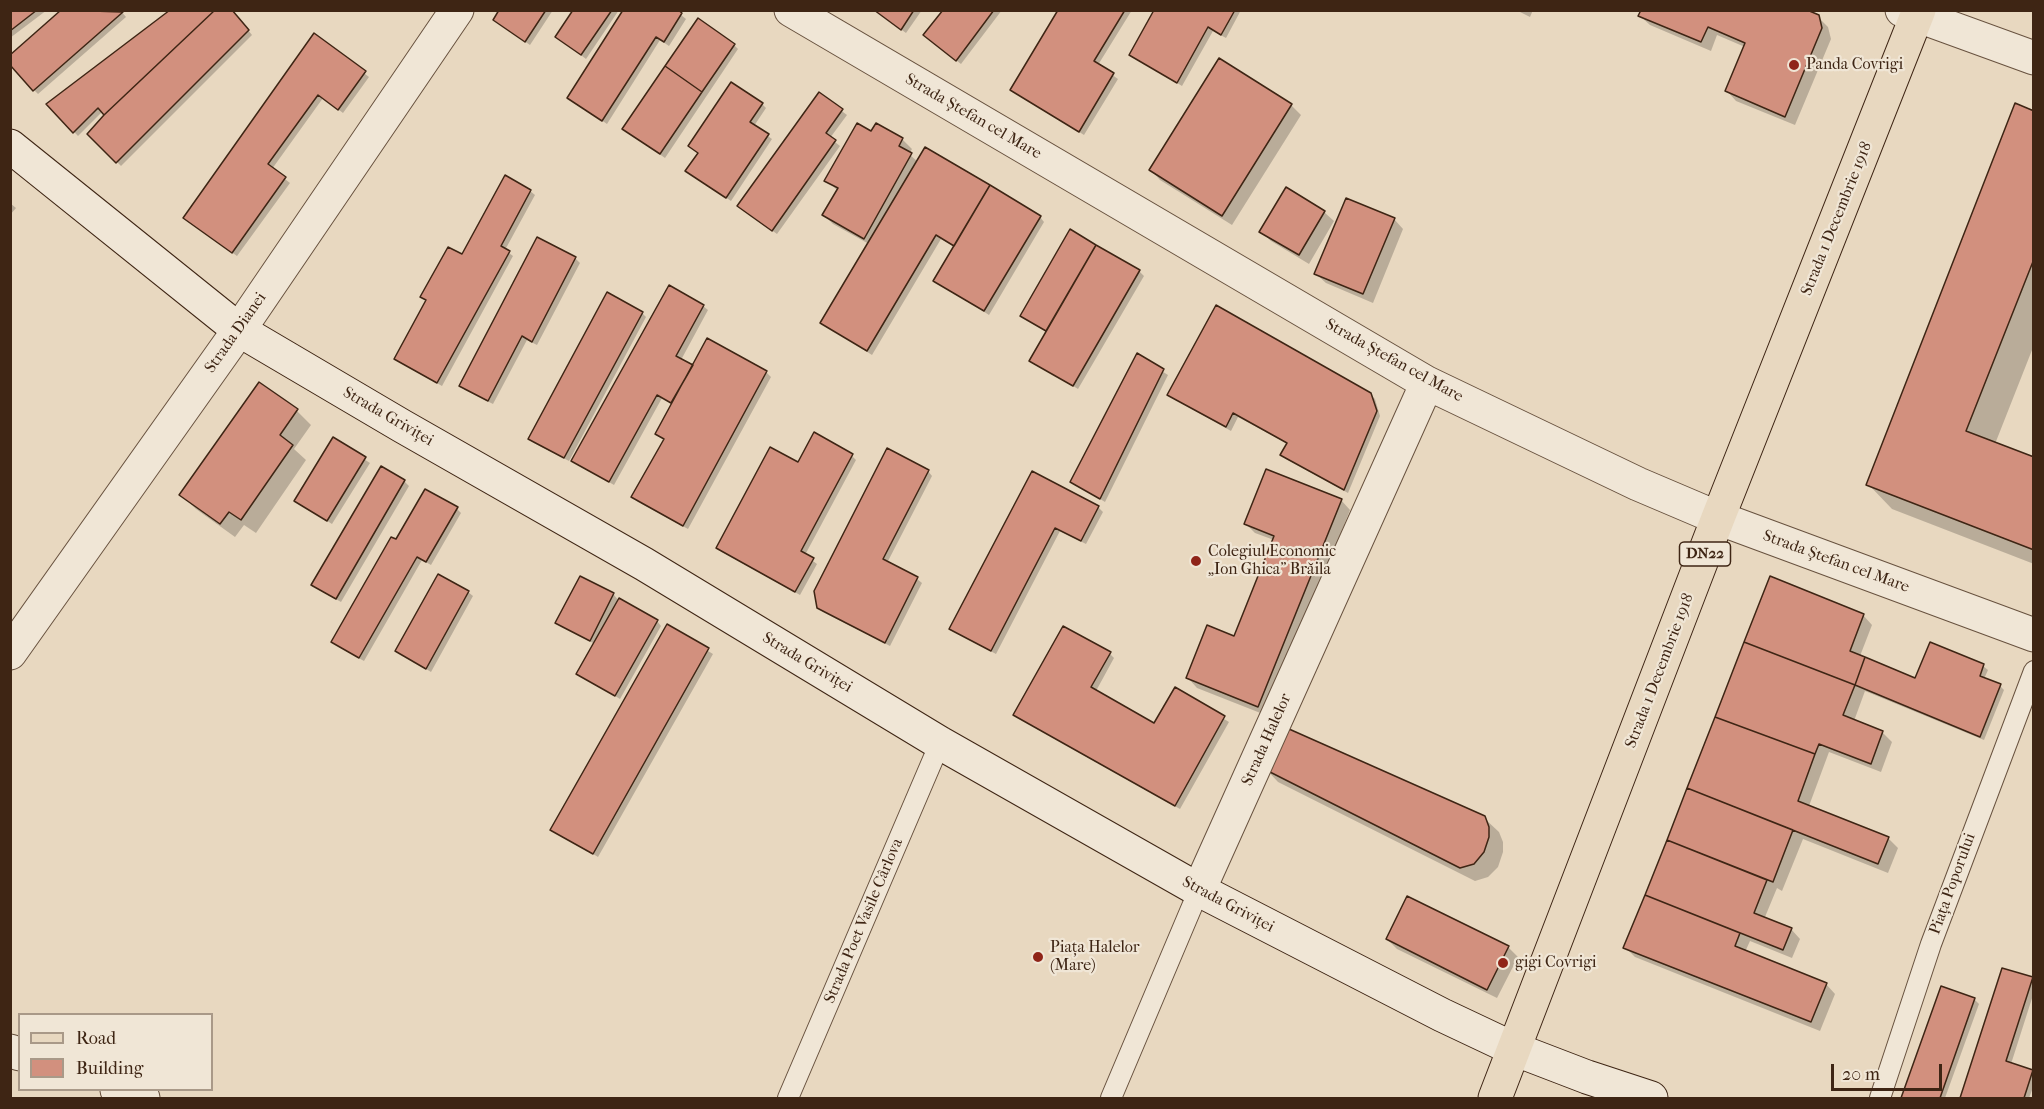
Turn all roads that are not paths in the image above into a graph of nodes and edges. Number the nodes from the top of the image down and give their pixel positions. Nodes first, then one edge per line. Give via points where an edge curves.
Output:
1 (458, 10) edge
2 (791, 10) edge
3 (1913, 12) edge
4 (2034, 58) edge
5 (10, 146) edge
6 (239, 330) junction
7 (1427, 383) junction
8 (1718, 518) junction
9 (2034, 635) edge
10 (10, 653) edge
11 (2034, 671) edge
12 (940, 744) junction
13 (1199, 890) junction
14 (1514, 1049) junction
15 (123, 1091) edge
16 (143, 1098) edge
17 (788, 1098) edge
18 (1111, 1098) edge
19 (1495, 1098) edge
20 (1651, 1098) edge
21 (1880, 1098) edge

1 - 6 street, Strada Dianei
2 - 7 street, Strada Ștefan cel Mare
3 - 4 street
3 - 8 main road, Strada 1 Decembrie 1918 / DN22
5 - 6 street, Strada Griviței
6 - 10 street, Strada Dianei
6 - 12 street, Strada Griviței via 644,564
7 - 8 street, Strada Ștefan cel Mare
7 - 13 street, Strada Halelor
8 - 9 street, Strada Ștefan cel Mare
8 - 14 main road, Strada 1 Decembrie 1918 / DN22
11 - 21 lane, Piața Poporului via 1939,922
12 - 13 street, Strada Griviței
12 - 17 lane, Strada Poet Vasile Cârlova
13 - 14 street, Strada Griviței
13 - 18 lane, Strada Halelor
14 - 19 main road, Strada 1 Decembrie 1918 / DN22
14 - 20 street, Strada Griviței
15 - 16 street

